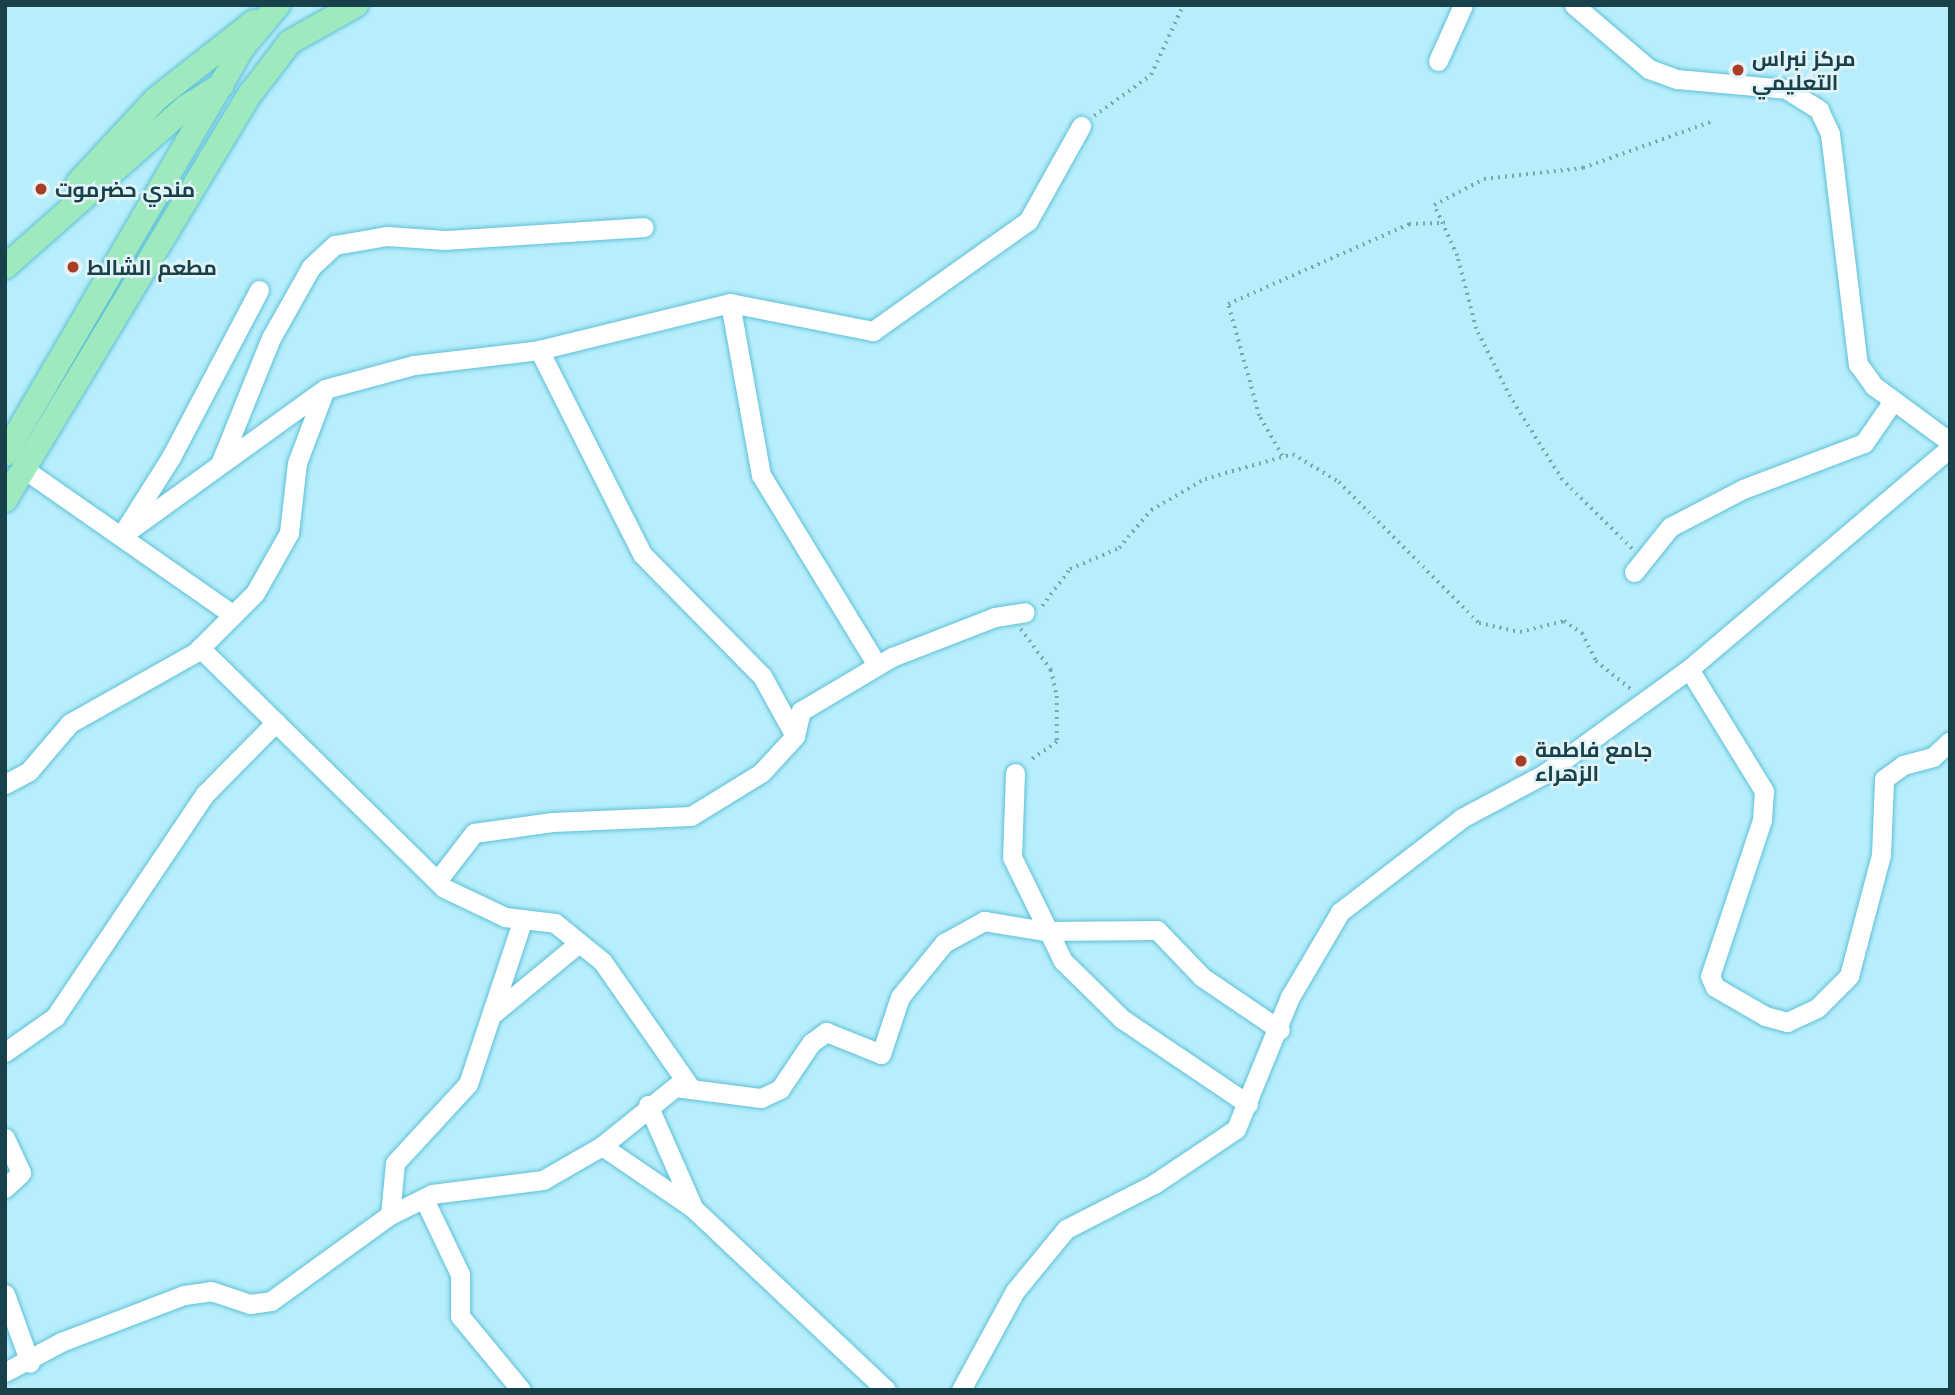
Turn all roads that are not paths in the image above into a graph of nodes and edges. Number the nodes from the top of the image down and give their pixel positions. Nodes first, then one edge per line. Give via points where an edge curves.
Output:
1 (356, 5) edge
2 (1463, 5) edge
3 (1574, 5) edge
4 (273, 9) edge
5 (290, 42) junction
6 (1438, 61) dead end
7 (227, 82) junction
8 (1081, 125) road end
9 (645, 226) dead end
10 (8, 264) edge
11 (259, 290) dead end
12 (730, 303) junction
13 (540, 351) junction
14 (325, 389) junction
15 (1893, 401) junction
16 (1947, 437) edge
17 (15, 461) edge
18 (220, 464) junction
19 (5, 500) edge
20 (121, 537) junction
21 (1638, 563) road end
22 (1018, 614) road end
23 (233, 615) junction
24 (200, 648) junction
25 (877, 665) junction
26 (1689, 669) junction
27 (276, 722) junction
28 (795, 736) junction
29 (1950, 741) edge
30 (1018, 769) road end
31 (5, 784) edge
32 (437, 881) junction
33 (523, 919) junction
34 (1045, 931) junction
35 (579, 943) junction
36 (494, 1014) junction
37 (1280, 1030) junction
38 (5, 1052) edge
39 (690, 1087) junction
40 (1248, 1104) junction
41 (648, 1105) junction
42 (5, 1138) edge
43 (602, 1146) junction
44 (5, 1188) edge
45 (424, 1199) junction
46 (693, 1208) junction
47 (390, 1216) junction
48 (5, 1294) edge
49 (30, 1363) junction
50 (5, 1372) edge
51 (521, 1390) edge
52 (886, 1390) edge
53 (961, 1390) edge

1 - 5 main road
2 - 6 street
3 - 15 street via 1649,69 1677,79 1786,89 1819,110 1830,134 1856,357 1869,381
4 - 7 main road
4 - 10 main road via 156,99
5 - 7 main road
5 - 17 main road via 216,147
7 - 10 main road via 186,107
7 - 17 main road
8 - 12 street via 1028,220 873,331
9 - 18 street via 445,240 387,236 335,245 311,267 271,338
11 - 20 street via 172,457
12 - 13 street
12 - 25 street via 761,475
13 - 14 street via 414,365
13 - 28 street via 642,554 762,676
14 - 18 street
14 - 23 street via 297,463 289,533 255,593
15 - 16 street
15 - 21 street via 1864,443 1706,507 1670,527
16 - 26 street
17 - 19 main road
17 - 20 street
18 - 20 street
20 - 23 street
22 - 25 street
23 - 24 street
24 - 27 street
24 - 31 street via 70,723 29,771
25 - 28 street via 801,711
26 - 29 street via 1764,791 1762,820 1710,976 1715,987 1776,1019 1787,1022 1816,1008 1849,976 1881,855 1884,779 1903,765 1933,757
26 - 37 street via 1544,774 1462,818 1340,912 1290,997
27 - 32 street
27 - 38 street via 205,794 55,1017
28 - 32 street via 761,773 691,817 552,822 474,833
30 - 34 street via 1012,857
32 - 33 street via 505,917
33 - 35 street via 555,923
33 - 36 street
34 - 37 street via 1157,930 1202,977
34 - 39 street via 984,920 944,943 901,997 881,1054 826,1032 811,1043 780,1089 761,1098
34 - 40 street via 1063,961 1122,1019
35 - 36 street
35 - 39 street via 601,961
36 - 47 street via 468,1084 395,1163
37 - 40 street
39 - 41 street via 675,1087
40 - 53 street via 1223,1142 1066,1229 1015,1292
41 - 43 street
41 - 46 street
42 - 44 street via 21,1174
43 - 45 street via 543,1180
43 - 46 street
45 - 47 street
45 - 51 street via 460,1274 460,1316
46 - 52 street
47 - 49 street via 271,1301 250,1304 211,1292 184,1295 61,1342
48 - 49 street
49 - 50 street

